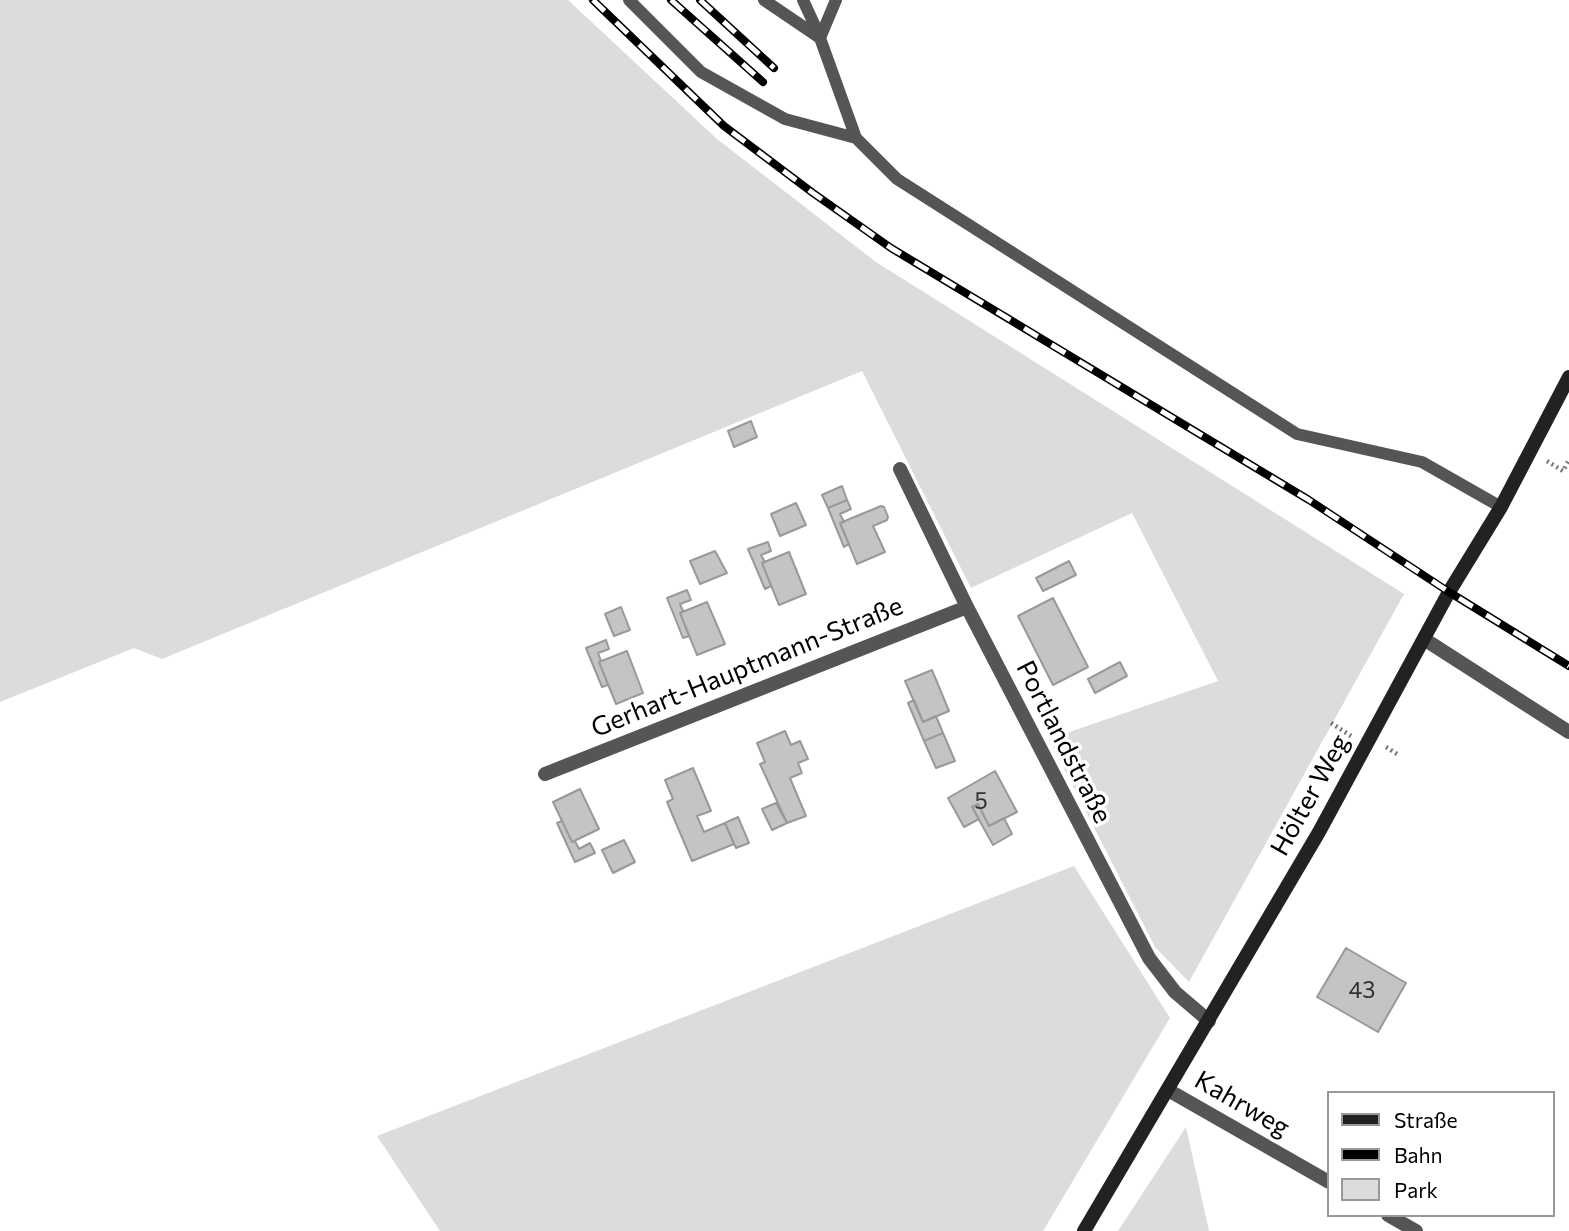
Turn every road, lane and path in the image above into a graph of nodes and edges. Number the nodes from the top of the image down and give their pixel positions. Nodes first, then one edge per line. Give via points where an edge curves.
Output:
1 (629, 0) edge
2 (764, 0) edge
3 (803, 0) edge
4 (836, 0) edge
5 (820, 38) junction
6 (856, 138) junction
7 (1569, 377) edge
8 (1531, 452) junction
9 (1569, 460) edge
10 (900, 469) dead end
11 (1501, 507) junction
12 (967, 607) junction
13 (1424, 639) junction
14 (1569, 732) edge
15 (545, 774) dead end
16 (1209, 1021) junction
17 (1168, 1090) junction
18 (1328, 1181) edge
19 (1392, 1217) edge
20 (1084, 1231) edge
21 (1416, 1231) edge

1 - 6 lane via 701,72 785,119
2 - 5 lane
3 - 5 lane
4 - 5 lane
5 - 6 lane
6 - 11 lane via 897,179 1297,434 1422,462
7 - 8 main road, Hölter Weg
8 - 9 path via 1563,471
8 - 11 main road, Hölter Weg
10 - 12 street, Portlandstraße
11 - 13 main road, Hölter Weg
12 - 15 street, Gerhart-Hauptmann-Straße
12 - 16 street, Portlandstraße via 1149,958 1175,992
13 - 14 street
13 - 16 main road, Hölter Weg
16 - 17 main road, Hölter Weg
17 - 18 street, Kahrweg
17 - 20 main road, Hölter Weg
19 - 21 street

